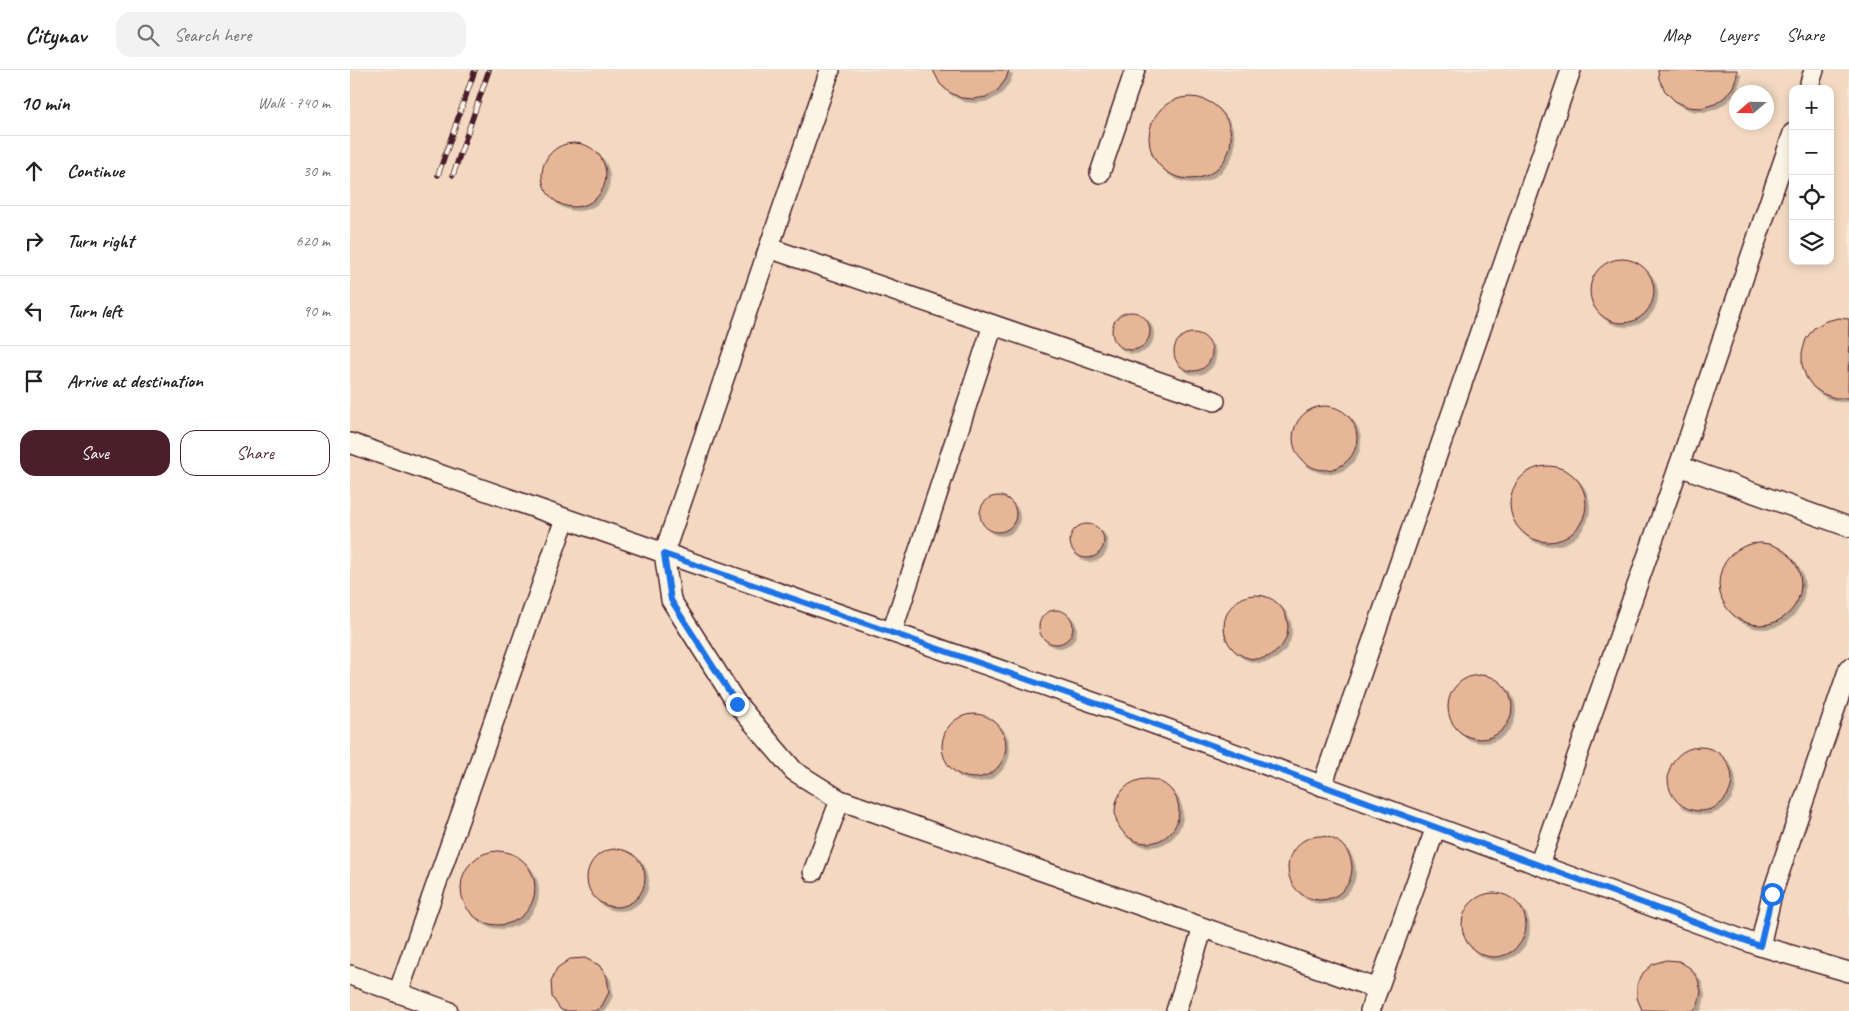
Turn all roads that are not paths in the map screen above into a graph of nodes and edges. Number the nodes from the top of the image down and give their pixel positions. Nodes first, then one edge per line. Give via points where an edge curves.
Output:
1 (830, 70) edge
2 (1135, 70) edge
3 (1571, 70) edge
4 (1814, 70) edge
5 (1809, 85) edge
6 (1789, 145) edge
7 (1100, 173) dead end
8 (769, 248) junction
9 (993, 325) junction
10 (1215, 401) dead end
11 (350, 443) edge
12 (1679, 466) junction
13 (565, 519) junction
14 (1849, 527) edge
15 (664, 554) junction
16 (892, 632) junction
17 (1849, 668) edge
18 (1322, 786) junction
19 (840, 800) junction
20 (1436, 827) junction
21 (1539, 865) junction
22 (813, 872) dead end
23 (1204, 928) junction
24 (1760, 946) junction
25 (1849, 972) edge
26 (350, 975) edge
27 (1378, 989) junction
28 (398, 993) junction
29 (448, 1011) edge
30 (1176, 1011) edge
31 (1370, 1011) edge

1 - 8 lane
2 - 7 lane
3 - 18 lane
4 - 5 lane
6 - 12 lane
8 - 9 lane
8 - 15 lane
9 - 10 lane
9 - 16 lane
11 - 13 lane
12 - 14 lane
12 - 21 lane
13 - 15 lane
13 - 28 lane
15 - 16 lane
15 - 19 lane via 671,600 737,704 794,771
16 - 18 lane
17 - 24 lane via 1772,894
18 - 20 lane
19 - 22 lane
19 - 23 lane
20 - 21 lane
20 - 27 lane
21 - 24 lane
23 - 27 lane
23 - 30 lane
24 - 25 lane
26 - 28 lane
27 - 31 lane
28 - 29 lane

